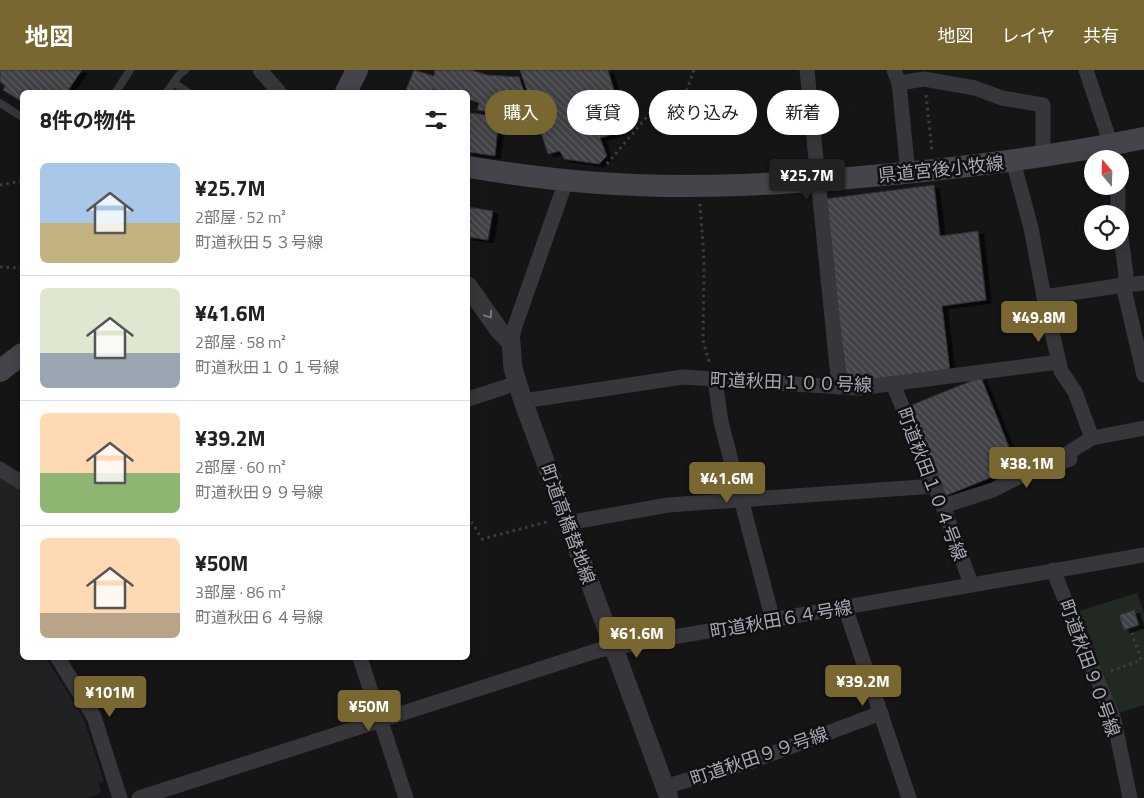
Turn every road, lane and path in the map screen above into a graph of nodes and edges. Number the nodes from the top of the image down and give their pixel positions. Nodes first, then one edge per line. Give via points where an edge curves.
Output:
1 (130, 70) edge
2 (185, 70) edge
3 (260, 70) edge
4 (357, 70) edge
5 (694, 70) edge
6 (807, 70) edge
7 (1086, 70) edge
8 (896, 76) edge
9 (924, 80) junction
10 (174, 83) junction
11 (117, 90) edge
12 (169, 90) edge
13 (185, 90) edge
14 (277, 90) edge
15 (347, 90) edge
16 (0, 103) edge
17 (20, 116) edge
18 (1144, 138) edge
19 (1115, 149) edge
20 (1043, 157) junction
21 (1013, 161) junction
22 (470, 167) edge
23 (934, 170) junction
24 (908, 173) junction
25 (20, 181) edge
26 (566, 181) junction
27 (818, 182) junction
28 (600, 184) junction
29 (0, 185) edge
30 (699, 186) junction
31 (1123, 250) edge
32 (0, 267) edge
33 (20, 268) edge
34 (1144, 283) edge
35 (1124, 285) junction
36 (470, 289) edge
37 (1044, 297) junction
38 (511, 342) junction
39 (20, 356) edge
40 (1059, 362) junction
41 (0, 371) edge
42 (1144, 375) edge
43 (713, 379) junction
44 (517, 383) junction
45 (893, 384) junction
46 (839, 387) junction
47 (470, 398) edge
48 (523, 401) junction
49 (1144, 428) edge
50 (1092, 438) junction
51 (0, 469) edge
52 (20, 482) edge
53 (935, 486) junction
54 (742, 500) junction
55 (944, 506) junction
56 (470, 519) edge
57 (566, 520) junction
58 (1144, 555) edge
59 (1053, 570) junction
60 (971, 584) junction
61 (845, 608) junction
62 (773, 621) junction
63 (1132, 633) dead end
64 (613, 648) junction
65 (59, 660) edge
66 (361, 660) edge
67 (1096, 676) junction
68 (881, 713) junction
69 (381, 721) junction
70 (667, 792) edge
71 (120, 798) edge
72 (139, 798) edge
73 (406, 798) edge
74 (909, 798) edge
75 (1130, 798) edge

1 - 11 lane
2 - 10 lane
3 - 14 street
4 - 15 main road
5 - 28 path via 674,125 650,113 608,162
6 - 27 street
7 - 19 street
8 - 9 street
8 - 24 street
9 - 20 street via 975,88 1002,98 1043,106
9 - 23 path
10 - 12 lane
10 - 13 lane
16 - 17 lane
18 - 19 main road, 県道宮後小牧線
19 - 20 main road, 県道宮後小牧線
20 - 21 main road, 県道宮後小牧線
21 - 23 main road, 県道宮後小牧線
21 - 37 street via 1031,228
22 - 26 main road, 県道宮後小牧線
23 - 24 main road, 県道宮後小牧線
24 - 27 main road, 県道宮後小牧線
25 - 29 path
26 - 28 main road, 県道宮後小牧線
26 - 38 street
27 - 30 main road, 県道宮後小牧線
27 - 46 street
28 - 30 main road, 県道宮後小牧線
30 - 43 path via 704,259 703,340
31 - 35 street
32 - 33 path
34 - 35 street
35 - 37 street
35 - 42 street
36 -> 38 street
37 - 40 street
38 - 44 street, 町道高橋替地線
39 - 41 main road
40 - 45 street, 町道秋田１００号線
40 - 50 street via 1075,392
43 - 46 street, 町道秋田１００号線
43 - 48 street, 町道秋田１００号線 via 683,377
43 - 54 street via 720,422
44 - 47 street
44 - 48 street, 町道高橋替地線
45 - 46 street, 町道秋田１００号線
45 - 53 street, 町道秋田１０４号線
48 - 57 street, 町道高橋替地線
49 - 50 street
50 - 55 street via 1068,453 1070,459
51 - 52 street
53 - 54 street
53 - 55 street, 町道秋田１０４号線
54 - 57 street via 668,504
54 - 62 street
55 - 60 street, 町道秋田１０４号線
56 - 57 path via 482,539
57 - 64 street, 町道高橋替地線
58 - 59 street, 町道秋田６４号線
59 - 60 street, 町道秋田６４号線
59 - 67 street, 町道秋田９０号線
60 - 61 street, 町道秋田６４号線
61 - 62 street, 町道秋田６４号線
61 - 68 street
62 - 64 street, 町道秋田６４号線
63 - 67 path via 1141,660
64 - 69 street, 町道秋田６４号線
64 - 70 street, 町道高橋替地線
65 - 71 street via 94,717
66 - 69 street
67 - 75 street, 町道秋田９０号線 via 1114,720
68 - 70 street, 町道秋田９９号線
68 - 74 street
69 - 72 street, 町道秋田６４号線
69 - 73 street

